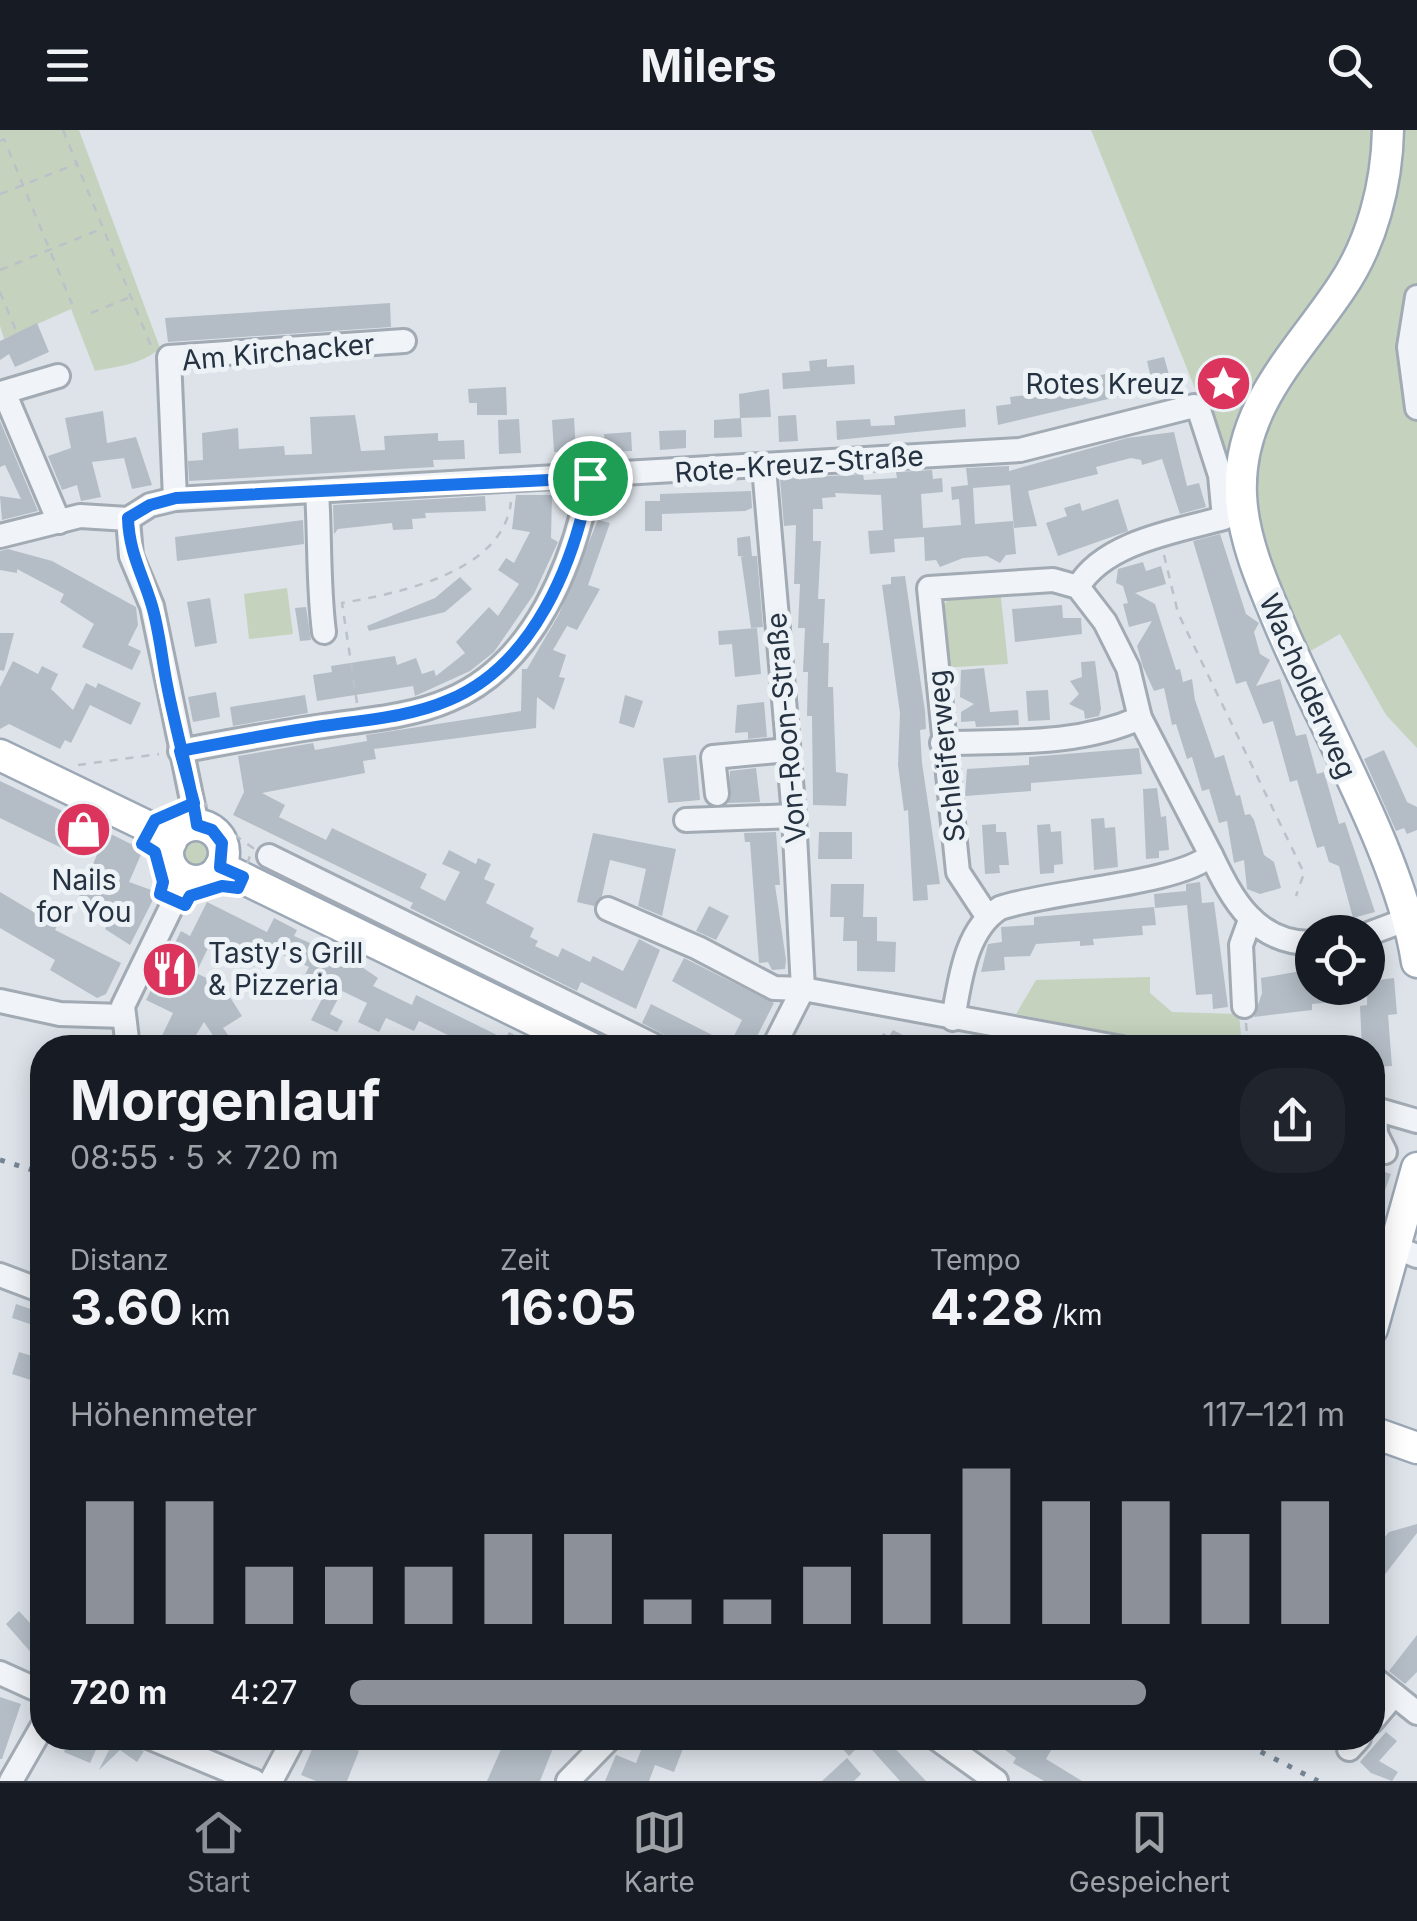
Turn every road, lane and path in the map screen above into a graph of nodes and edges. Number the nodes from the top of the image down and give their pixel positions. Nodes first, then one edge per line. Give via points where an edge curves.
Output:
1 (63, 130) edge
2 (1388, 130) edge
3 (0, 141) edge
4 (77, 164) junction
5 (24, 185) junction
6 (0, 194) edge
7 (102, 229) junction
8 (50, 250) junction
9 (0, 270) edge
10 (0, 292) edge
11 (130, 297) junction
12 (1417, 297) edge
13 (72, 304) dead end
14 (92, 313) dead end
15 (17, 332) dead end
16 (404, 341) dead end
17 (170, 357) junction
18 (58, 376) dead end
19 (1417, 408) edge
20 (764, 467) junction
21 (590, 478) junction
22 (513, 480) junction
23 (317, 492) junction
24 (176, 498) junction
25 (128, 518) junction
26 (59, 522) junction
27 (0, 536) edge
28 (1160, 536) junction
29 (1078, 587) junction
30 (324, 632) dead end
31 (1140, 718) junction
32 (360, 720) junction
33 (942, 743) junction
34 (788, 750) junction
35 (180, 751) junction
36 (0, 755) edge
37 (58, 784) junction
38 (718, 794) dead end
39 (196, 814) junction
40 (794, 816) junction
41 (686, 820) dead end
42 (161, 835) junction
43 (269, 856) dead end
44 (1206, 859) junction
45 (232, 872) junction
46 (179, 890) junction
47 (340, 893) junction
48 (1296, 896) dead end
49 (608, 909) dead end
50 (314, 912) junction
51 (987, 916) junction
52 (1408, 919) junction
53 (1250, 920) junction
54 (1385, 928) edge
55 (1295, 938) edge
56 (1417, 962) edge
57 (803, 989) junction
58 (0, 1001) edge
59 (1244, 1006) joint
60 (123, 1016) junction
61 (953, 1018) junction
62 (126, 1035) edge
63 (565, 1035) edge
64 (632, 1035) edge
65 (780, 1035) edge
66 (1049, 1035) edge
67 (1247, 1035) edge
68 (1385, 1112) edge
69 (1417, 1122) edge
70 (1417, 1168) edge
71 (1407, 1252) edge
72 (0, 1275) edge
73 (30, 1287) edge
74 (1385, 1293) edge
75 (1385, 1437) edge
76 (1417, 1448) edge
77 (0, 1673) edge
78 (30, 1687) edge
79 (1385, 1688) edge
80 (1394, 1695) junction
81 (1385, 1706) edge
82 (1417, 1713) edge
83 (30, 1748) edge
84 (180, 1750) edge
85 (288, 1750) edge
86 (598, 1750) edge
87 (953, 1750) edge
88 (11, 1781) edge
89 (254, 1781) edge
90 (271, 1781) edge
91 (568, 1781) edge
92 (996, 1781) edge

1 - 4 path
2 - 52 main road, Wacholderweg via 1378,205 1353,267 1258,403 1241,495 1260,576
3 - 5 path
4 - 5 path
4 - 7 path
5 - 6 path
5 - 8 path
7 - 8 path
7 - 11 path
8 - 9 path
8 - 13 path
10 - 15 path
11 - 14 path
11 - 17 path via 156,358
12 - 19 street via 1409,347
16 - 17 street, Am Kirchacker
17 - 24 street, Am Kirchacker
18 - 26 street via 4,392
20 - 21 street, Rote-Kreuz-Straße
20 - 28 street, Rote-Kreuz-Straße via 1020,450 1187,404 1199,410 1220,474 1224,518
20 - 34 street, Von-Roon-Straße
21 - 22 street, Rote-Kreuz-Straße
21 - 32 street via 572,541 530,636 496,672 450,700
22 - 23 street, Rote-Kreuz-Straße
22 - 32 path via 508,525 480,554 444,576 342,603
23 - 24 street, Rote-Kreuz-Straße
23 - 30 street
24 - 25 street, Rote-Kreuz-Straße
25 - 26 street via 94,514
25 - 35 street via 131,556 152,606
26 - 27 street
28 - 29 street via 1096,563
28 - 48 path via 1178,614 1304,874
29 - 31 street via 1128,668
29 - 33 street, Schleiferweg via 1053,580 929,588
31 - 33 street via 1110,732 1059,740
31 - 44 street
32 - 35 street
33 - 51 street, Schleiferweg via 958,872
34 - 38 street via 712,758
34 - 40 street, Von-Roon-Straße
35 - 37 path via 74,766
35 - 39 street
36 - 37 main road
37 - 42 main road
39 - 42 main road via 181,830
39 - 42 path via 165,813
39 - 45 main road via 222,843
39 - 45 path via 206,804 214,819 253,848
40 - 41 street
40 - 57 street, Von-Roon-Straße
42 - 46 main road
42 - 46 path via 142,844 155,852 160,894
43 - 47 street
44 - 51 street via 1025,900
44 - 53 street
45 - 46 main road
45 - 46 path via 238,888 190,896 185,905
45 - 50 main road
46 - 60 street
47 - 50 street
47 - 64 street
49 - 57 street via 774,988
50 - 63 main road
51 - 61 street via 972,942
52 - 54 street
52 - 56 main road, Wacholderweg
53 - 55 street
53 - 59 street via 1241,945
57 - 61 street
57 - 65 street, Von-Roon-Straße
58 - 60 street via 60,1014
59 - 67 path
60 - 62 street
61 - 66 street
68 - 69 street
70 - 71 main road
71 - 74 main road
72 - 73 street
75 - 76 main road
77 - 78 street
79 - 80 street
80 - 81 street
80 - 82 street
83 - 88 street
84 - 89 street
85 - 90 street
86 - 91 street
87 - 92 street

